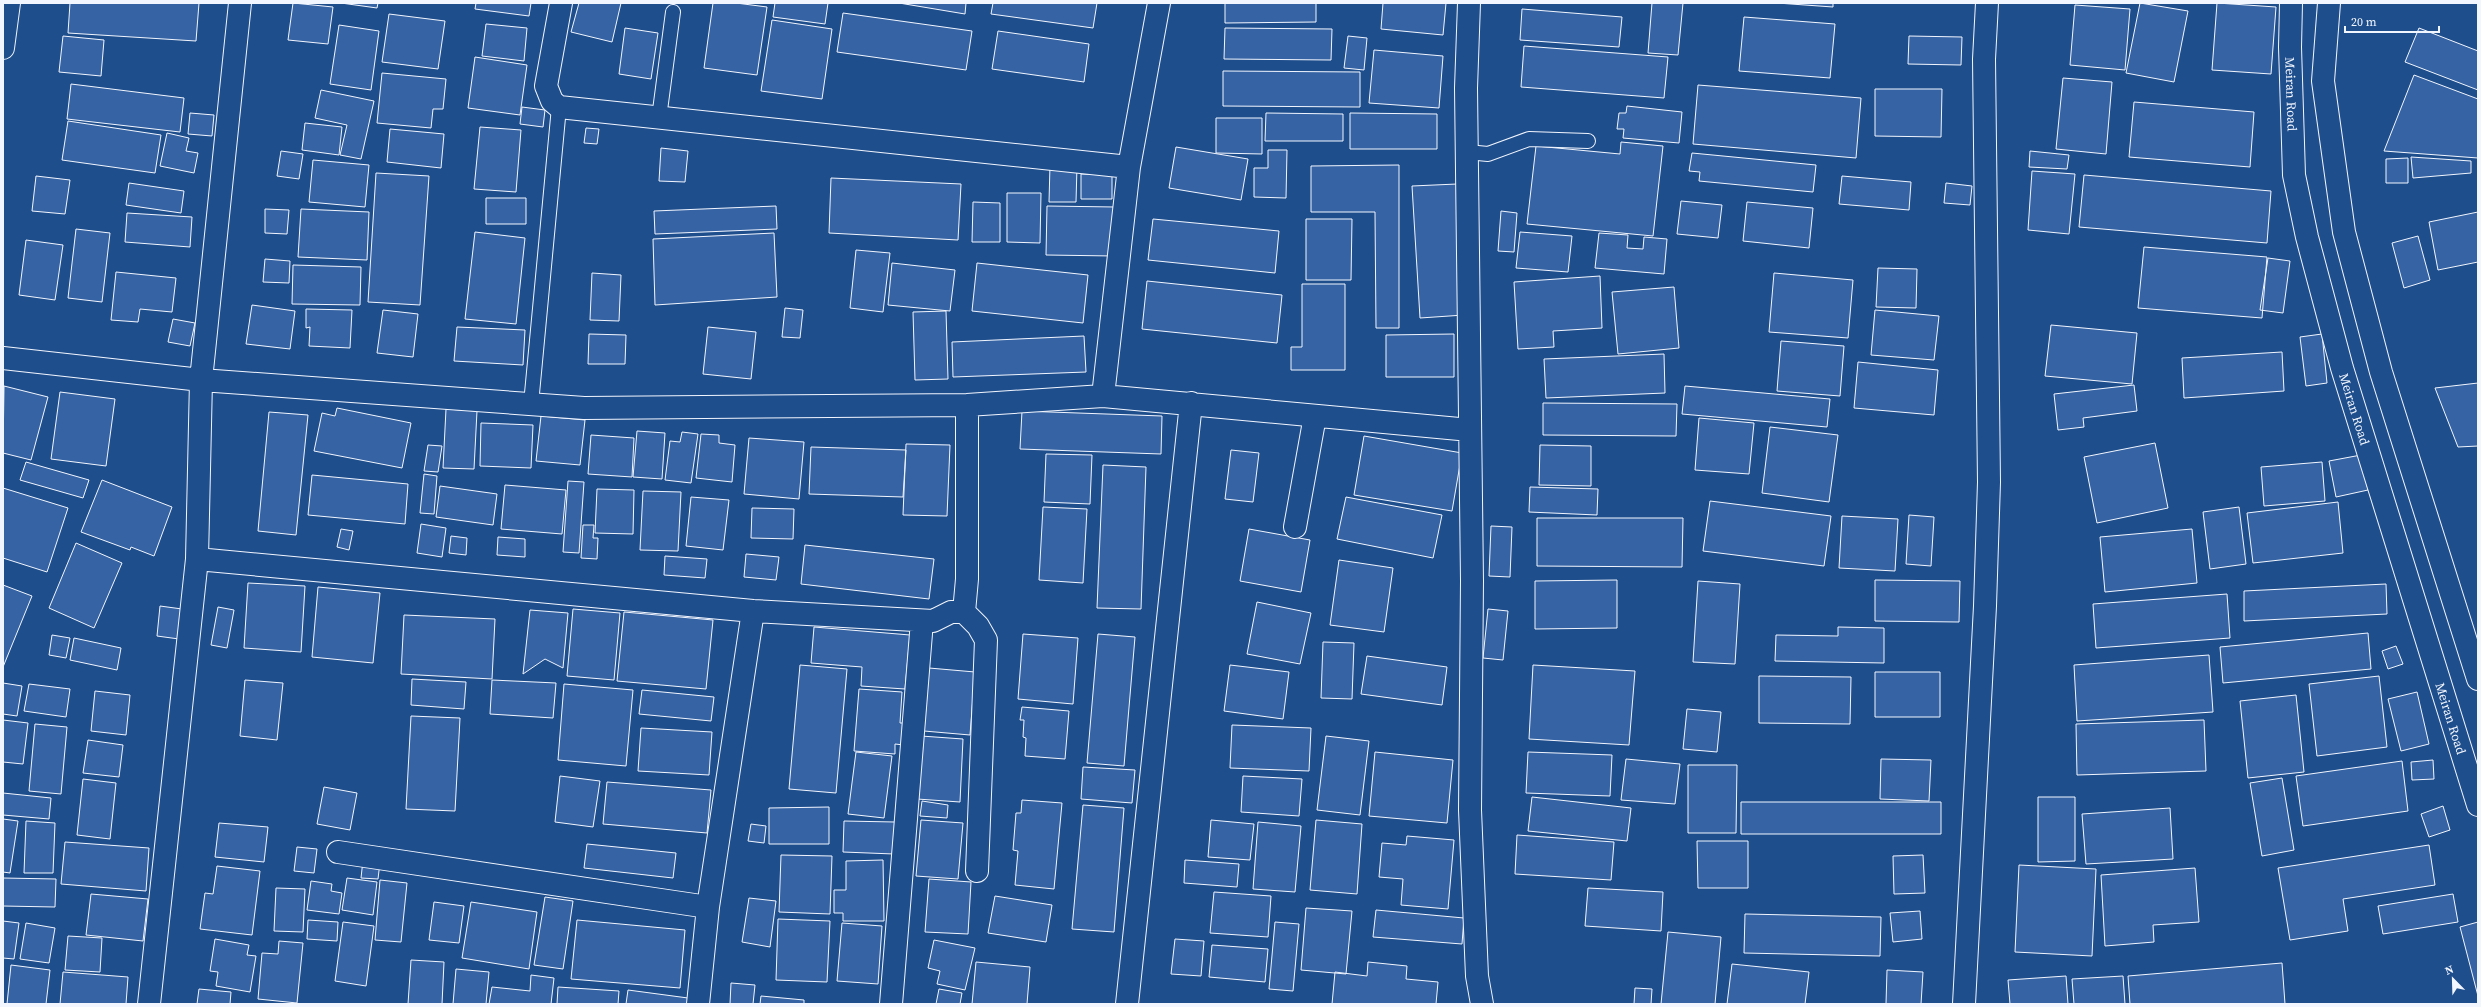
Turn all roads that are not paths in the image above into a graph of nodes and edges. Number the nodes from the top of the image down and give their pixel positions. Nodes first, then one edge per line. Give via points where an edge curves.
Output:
1 (9, 3) edge
2 (240, 3) edge
3 (561, 3) edge
4 (1159, 3) edge
5 (1469, 3) edge
6 (1987, 3) edge
7 (2291, 3) edge
8 (2329, 3) edge
9 (673, 12) dead end
10 (3, 48) edge
11 (559, 107) junction
12 (659, 118) junction
13 (1588, 141) dead end
14 (1467, 152) junction
15 (1129, 167) junction
16 (3, 358) edge
17 (201, 380) junction
18 (1103, 396) junction
19 (1191, 403) junction
20 (531, 404) junction
21 (967, 405) junction
22 (1315, 416) junction
23 (1470, 430) junction
24 (1295, 527) dead end
25 (198, 559) junction
26 (752, 611) junction
27 (964, 612) junction
28 (922, 621) junction
29 (2478, 680) edge
30 (2478, 805) edge
31 (338, 852) dead end
32 (976, 871) dead end
33 (708, 907) junction
34 (150, 1004) edge
35 (698, 1004) edge
36 (891, 1004) edge
37 (1127, 1004) edge
38 (1482, 1004) edge
39 (1964, 1004) edge

1 - 10 street
2 - 17 street
3 - 11 street via 546,86 552,101
4 - 15 street
5 - 14 street
6 - 39 street via 1984,59 1989,482
7 - 30 street, Meiran Road via 2294,175 2307,237 2342,368
8 - 29 street via 2323,81 2344,232 2381,372
9 - 12 lane
11 - 12 street
11 - 20 lane
12 - 15 street
13 - 14 lane via 1529,139 1488,154
14 - 23 street
15 - 18 street
16 - 17 street
17 - 20 street
17 - 25 street
18 - 19 street
18 - 21 street
19 - 22 street
19 - 37 street
20 - 21 street via 584,408
21 - 27 street via 967,579
22 - 23 street
22 - 24 street
23 - 38 street via 1470,810 1477,976
25 - 26 street
25 - 34 street
26 - 28 street
26 - 33 street
27 - 28 street via 951,612 933,621
27 - 32 street via 978,626 986,640
28 - 36 street
31 - 33 street
33 - 35 street

